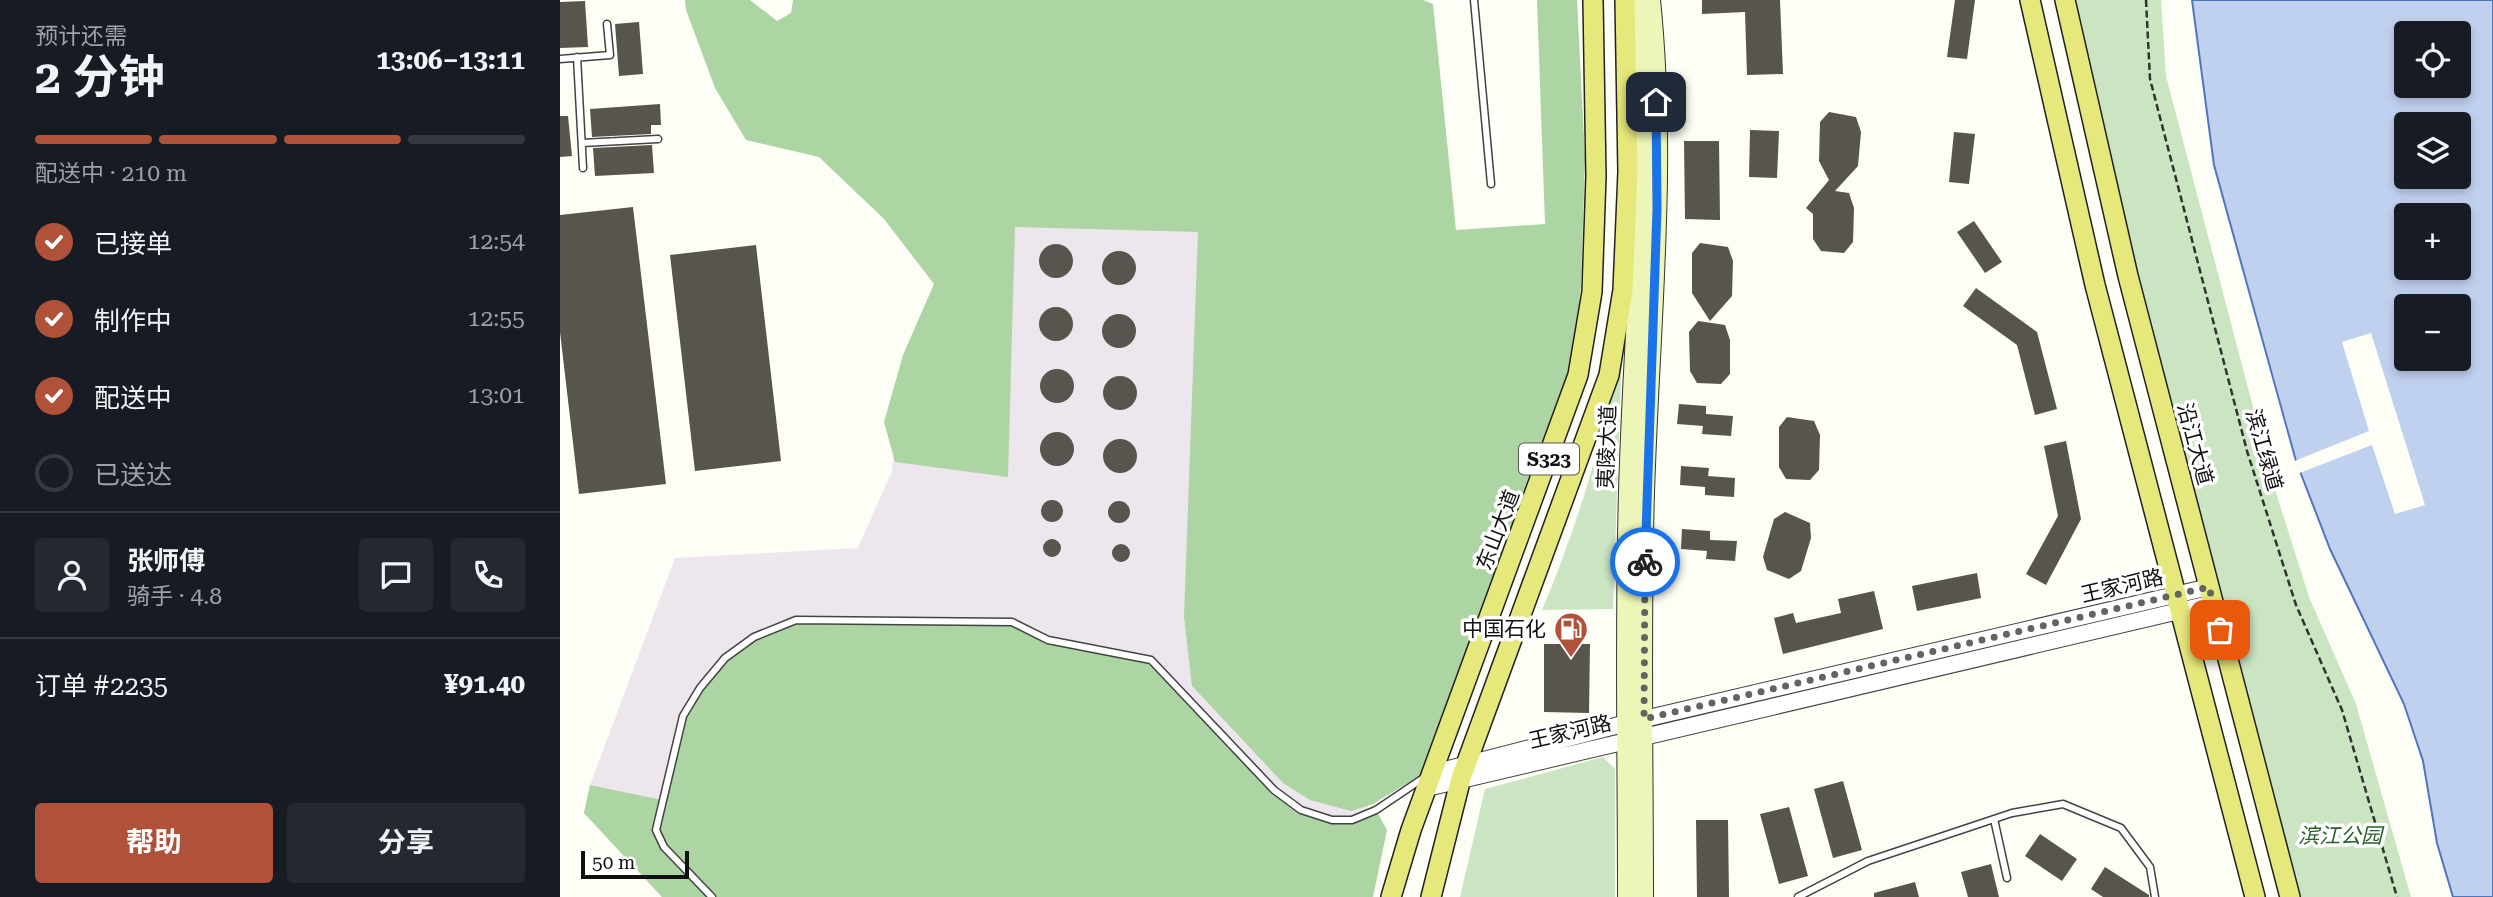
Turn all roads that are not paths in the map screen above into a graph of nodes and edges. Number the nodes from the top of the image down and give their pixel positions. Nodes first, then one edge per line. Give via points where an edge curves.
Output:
1 (1474, 0) edge
2 (1593, 0) edge
3 (1625, 0) edge
4 (1633, 0) edge
5 (1651, 0) edge
6 (2030, 0) edge
7 (2065, 0) edge
8 (607, 24) dead end
9 (577, 57) junction
10 (560, 59) edge
11 (658, 139) dead end
12 (582, 143) junction
13 (583, 168) dead end
14 (1491, 184) dead end
15 (2211, 595) junction
16 (2178, 603) junction
17 (1636, 730) junction
18 (1464, 771) junction
19 (1430, 780) junction
20 (1994, 819) junction
21 (2007, 878) dead end
22 (712, 897) edge
23 (1391, 897) edge
24 (1431, 897) edge
25 (1626, 897) edge
26 (1644, 897) edge
27 (1798, 897) edge
28 (2155, 897) edge
29 (2255, 897) edge
30 (2290, 897) edge

1 - 14 lane
2 - 19 main road, 东山大道 / S323 via 1596,189 1592,292 1578,375
3 - 18 main road via 1628,172 1623,290 1609,375
4 - 17 main road, 夷陵大道 via 1639,50 1640,208 1628,494
5 - 17 main road, 夷陵大道 via 1656,49 1657,209
6 - 16 main road via 2095,285
7 - 15 main road, 沿江大道 via 2128,276
8 - 9 lane via 610,55
9 - 10 lane
9 - 12 lane
11 - 12 lane
12 - 13 lane
15 - 16 street, 王家河路
15 - 30 main road, 沿江大道
16 - 17 street, 王家河路
16 - 29 main road
17 - 18 street, 王家河路
17 - 25 main road, 夷陵大道
17 - 26 main road, 夷陵大道
18 - 19 street, 王家河路
18 - 24 main road
19 - 22 lane via 1352,820 1332,820 1301,810 1274,790 1151,660 1048,640 1012,622 796,620 754,637 725,658 683,716 656,830 664,847
19 - 23 main road, 东山大道 / S323
20 - 21 lane
20 - 27 lane via 1868,862
20 - 28 lane via 2063,804 2120,828 2150,867

